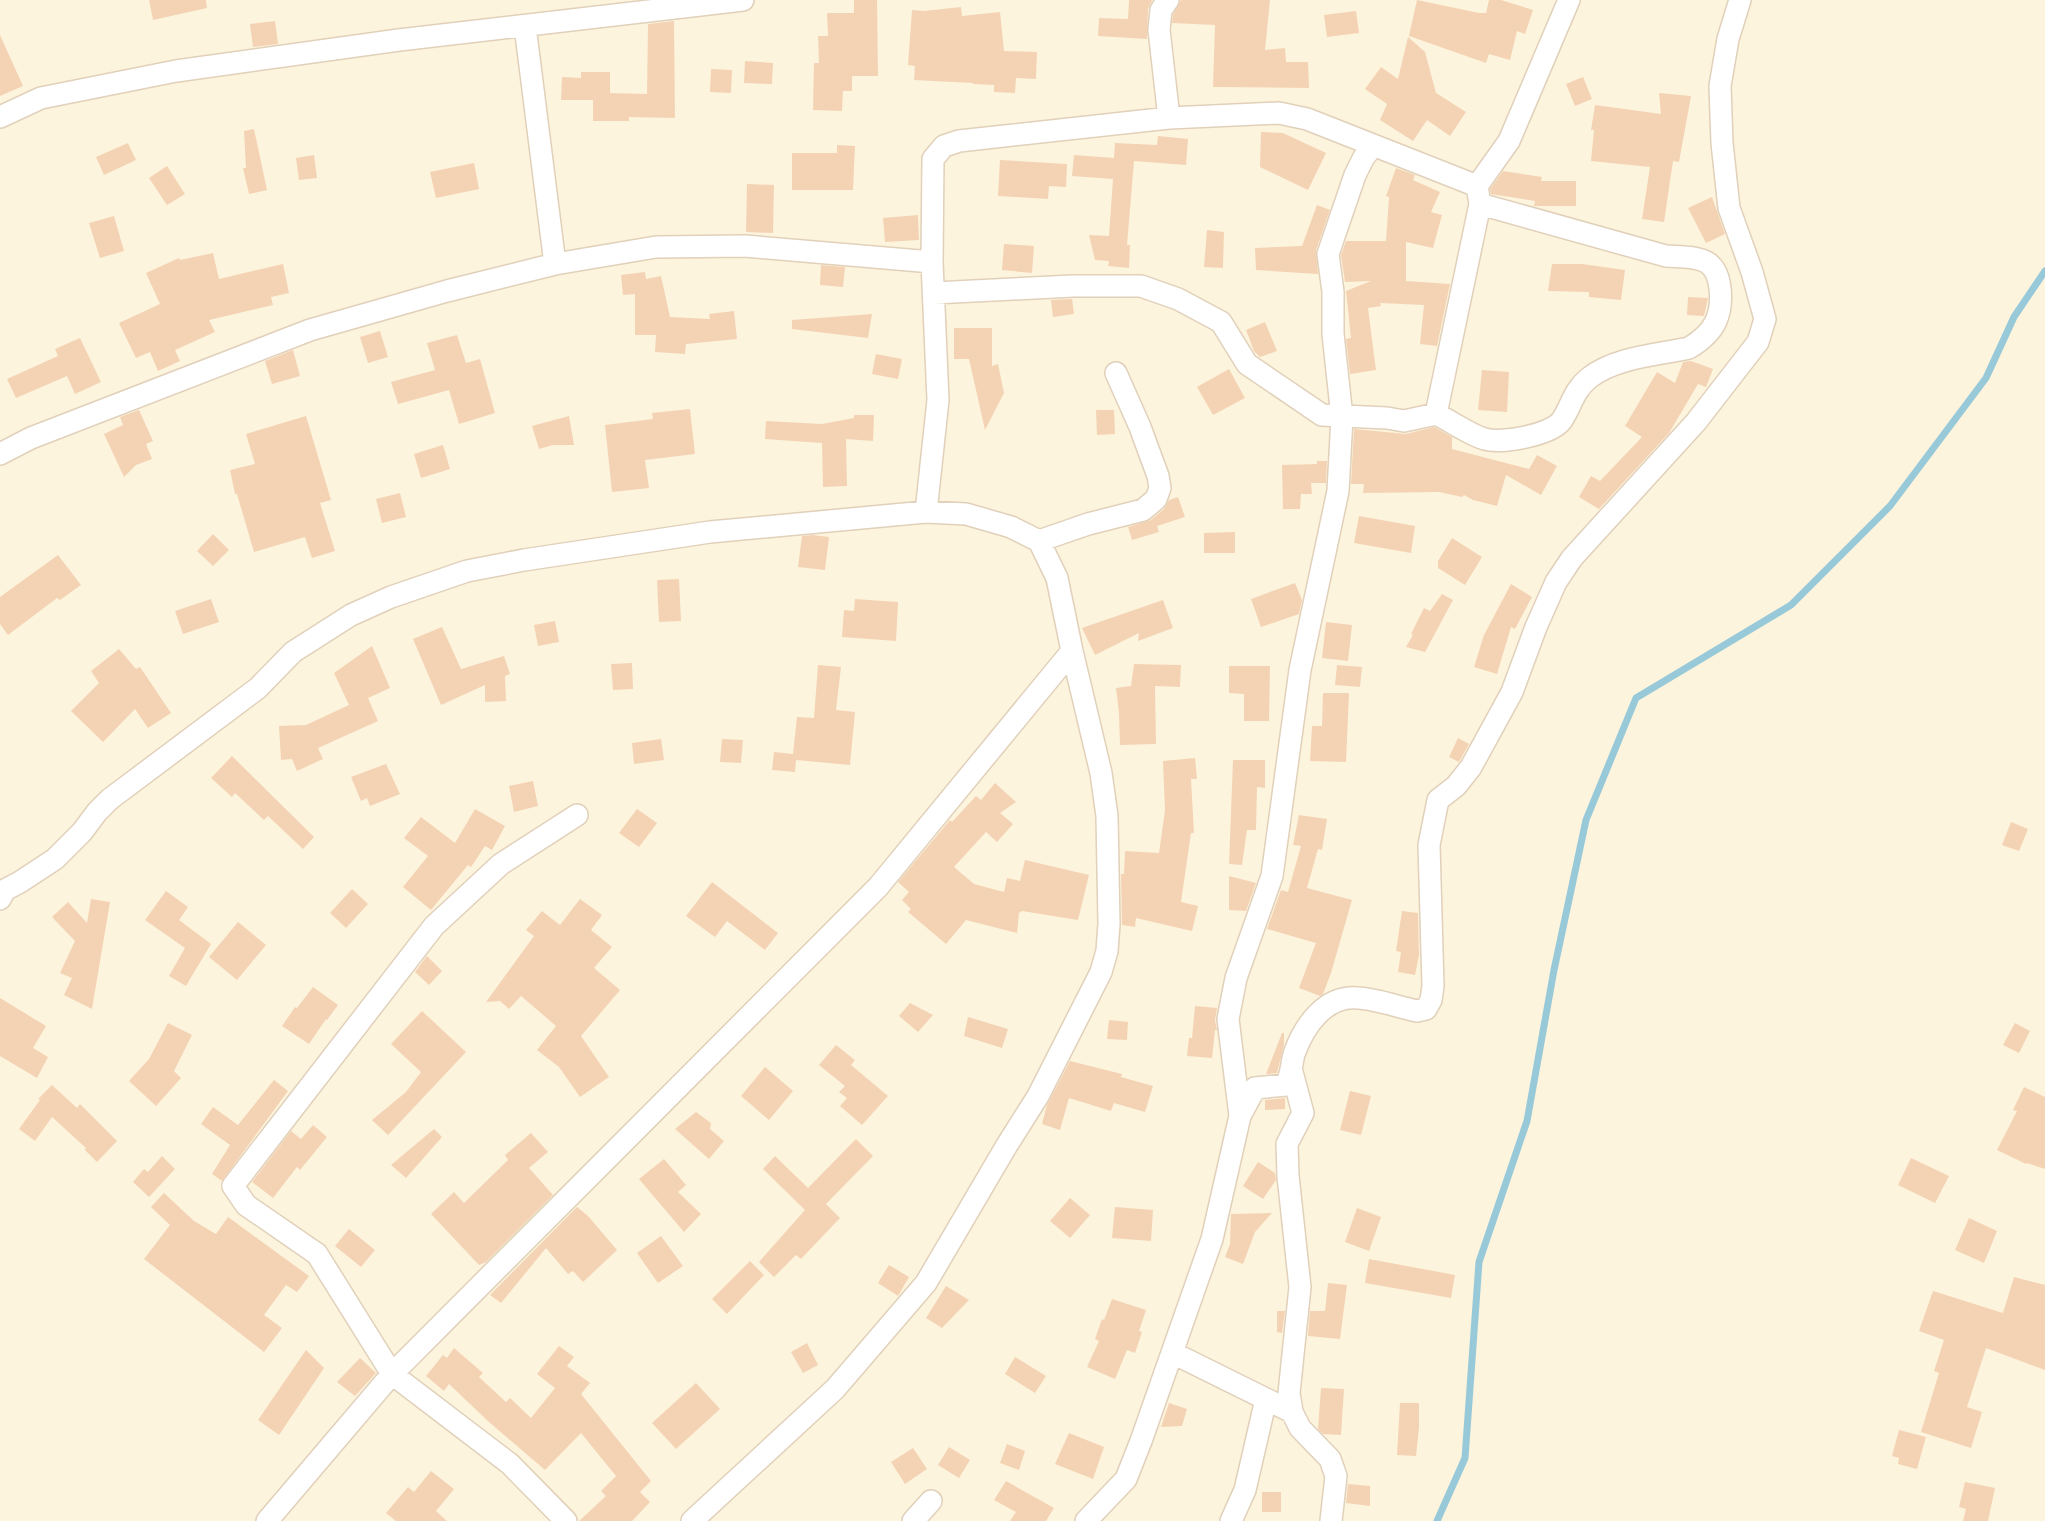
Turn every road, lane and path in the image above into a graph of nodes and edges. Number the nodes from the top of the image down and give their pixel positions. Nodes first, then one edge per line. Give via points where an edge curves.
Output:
1 (743, 0) edge
2 (1168, 0) edge
3 (1569, 0) edge
4 (1740, 0) edge
5 (525, 26) junction
6 (0, 117) edge
7 (1169, 118) junction
8 (1373, 146) junction
9 (1479, 195) junction
10 (933, 262) junction
11 (555, 264) junction
12 (934, 293) junction
13 (1116, 373) dead end
14 (1436, 414) junction
15 (1342, 417) junction
16 (0, 454) edge
17 (926, 512) junction
18 (1039, 541) junction
19 (1071, 651) junction
20 (577, 815) dead end
21 (2, 892) edge
22 (1292, 1072) junction
23 (1240, 1116) junction
24 (1173, 1353) junction
25 (392, 1374) junction
26 (1266, 1399) junction
27 (1292, 1412) junction
28 (931, 1501) dead end
29 (267, 1521) edge
30 (566, 1521) edge
31 (692, 1521) edge
32 (913, 1521) edge
33 (1086, 1521) edge
34 (1231, 1521) edge
35 (1331, 1521) edge

1 - 5 street
2 - 7 street via 1161,10 1159,30
3 - 9 street via 1509,141
4 - 22 street via 1720,86 1722,143 1729,208 1765,319 1758,342 1696,422 1572,558 1552,591 1512,692 1470,767 1456,786 1438,800 1429,844 1433,986 1426,1010 1359,998 1327,1005 1310,1023 1294,1055
5 - 6 street via 176,70 41,98
5 - 11 street
7 - 8 street via 1279,113 1306,119
7 - 10 street via 959,141 944,146 933,159
8 - 9 street
8 - 15 street via 1355,175 1328,254
9 - 14 street
9 - 14 street via 1666,256 1706,261 1714,269 1720,305 1716,322 1699,341 1689,348 1617,364 1590,378 1575,393 1562,421 1537,436 1485,440
10 - 11 street via 734,246 656,247
10 - 12 street
11 - 16 street via 310,330 31,438
12 - 15 street via 1141,286 1178,299 1221,322 1247,364 1322,415
12 - 17 street via 938,400
13 - 18 street via 1158,476 1160,488 1156,499 1143,510
14 - 15 street via 1404,421
15 - 23 street via 1338,491 1300,670 1272,876 1236,978 1228,1019
17 - 18 street via 966,514 1011,527
17 - 21 street via 710,532 524,560 467,571 391,597 351,615 293,652 258,688 110,799 55,859
18 - 19 street via 1057,578
19 - 25 street via 878,887
19 - 31 street via 1101,773 1107,816 1109,924 1101,972 1038,1096 926,1283 835,1389
20 - 25 street via 501,864 434,926 233,1186 246,1205 317,1254
22 - 23 street via 1286,1085 1255,1088
22 - 27 street via 1303,1113 1287,1144 1300,1287 1289,1393
23 - 24 street via 1212,1239
24 - 26 street
24 - 33 street via 1126,1479
25 - 29 street
25 - 30 street via 510,1464
26 - 27 street
26 - 34 street via 1245,1490
27 - 35 street via 1300,1428 1330,1459 1336,1476
28 - 32 street

